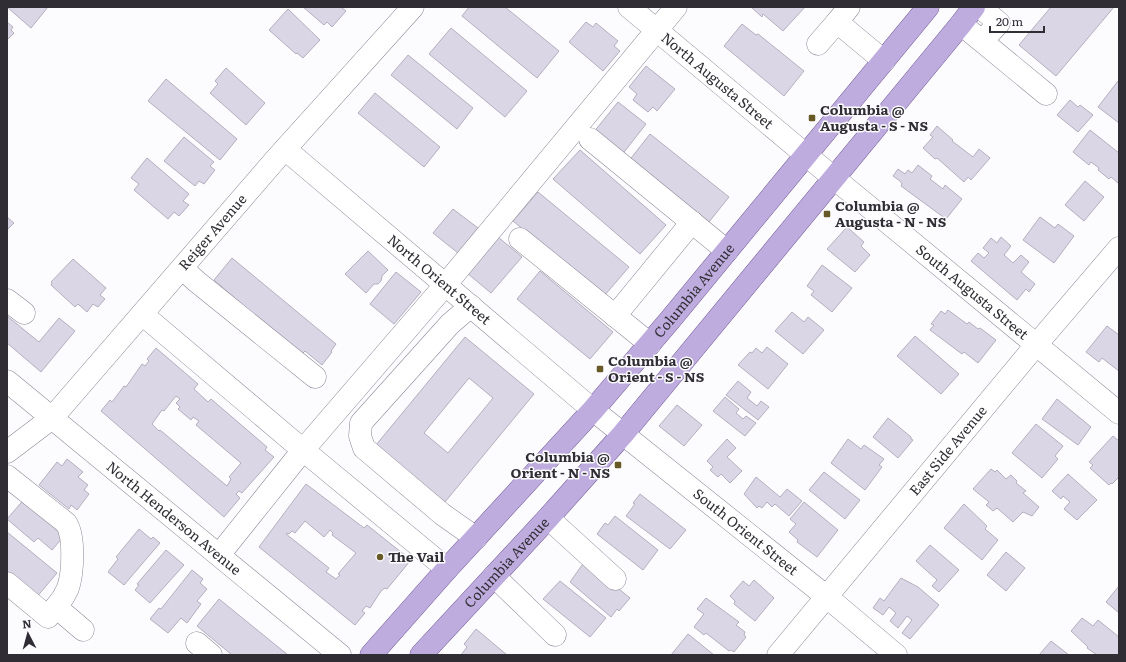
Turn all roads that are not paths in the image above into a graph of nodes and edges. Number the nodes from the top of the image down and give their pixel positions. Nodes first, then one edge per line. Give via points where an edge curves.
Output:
1 (413, 7) edge
2 (629, 7) edge
3 (676, 7) edge
4 (928, 7) edge
5 (980, 7) edge
6 (843, 14) edge
7 (967, 15) edge
8 (657, 31) junction
9 (982, 41) junction
10 (818, 44) dead end
11 (884, 60) junction
12 (1046, 94) dead end
13 (590, 139) dead end
14 (285, 149) junction
15 (806, 155) junction
16 (834, 178) junction
17 (692, 222) junction
18 (520, 239) dead end
19 (1119, 248) edge
20 (727, 251) junction
21 (182, 268) junction
22 (446, 284) junction
23 (7, 300) edge
24 (471, 306) junction
25 (24, 313) dead end
26 (142, 314) junction
27 (614, 316) junction
28 (650, 344) junction
29 (1036, 345) junction
30 (316, 377) dead end
31 (7, 381) edge
32 (594, 410) junction
33 (1119, 413) edge
34 (52, 418) junction
35 (623, 434) junction
36 (303, 450) junction
37 (7, 452) edge
38 (7, 476) edge
39 (548, 518) junction
40 (476, 538) junction
41 (219, 556) junction
42 (447, 569) junction
43 (494, 576) junction
44 (615, 579) dead end
45 (7, 583) edge
46 (827, 597) junction
47 (56, 607) junction
48 (82, 630) dead end
49 (555, 635) dead end
50 (340, 655) edge
51 (370, 655) edge
52 (421, 655) edge
53 (778, 655) edge
54 (896, 655) edge

1 - 14 street, Reiger Avenue
2 - 8 street, North Augusta Street
3 - 8 street
4 - 11 main road, Columbia Avenue
5 - 9 street via 999,23
6 - 10 street
6 - 11 street
7 - 9 street
7 - 16 main road, Columbia Avenue
8 - 15 street, North Augusta Street
8 - 22 street
9 - 12 street
11 - 15 main road, Columbia Avenue
13 - 17 street
14 - 21 street, Reiger Avenue
14 - 22 street, North Orient Street
15 - 16 street, South Augusta Street
15 - 20 main road, Columbia Avenue
16 - 29 street, South Augusta Street
16 - 35 main road, Columbia Avenue
17 - 20 street
17 - 27 street
18 - 27 street
19 - 29 street, East Side Avenue
20 - 28 main road, Columbia Avenue
21 - 26 street, Reiger Avenue
21 - 30 street
22 - 24 street, North Orient Street
22 - 36 street
23 - 25 street
24 - 32 street, North Orient Street
24 - 40 street via 450,324 361,423 360,436 364,448 442,514
26 - 34 street, Reiger Avenue
26 - 36 street
27 - 28 street
28 - 32 main road, Columbia Avenue
29 - 33 street, South Augusta Street
29 - 46 street, East Side Avenue
31 - 34 street, North Henderson Avenue
32 - 35 street, South Orient Street
32 - 40 main road, Columbia Avenue
34 - 37 street, Reiger Avenue
34 - 41 street, North Henderson Avenue
35 - 39 main road, Columbia Avenue
35 - 46 street, South Orient Street
36 - 41 street
36 - 42 street
38 - 47 street via 70,528 71,576 68,588
39 - 43 main road, Columbia Avenue
39 - 44 street
40 - 42 main road, Columbia Avenue
41 - 50 street, North Henderson Avenue
42 - 51 main road, Columbia Avenue
43 - 49 street
43 - 52 main road, Columbia Avenue
45 - 47 street via 48,617
46 - 53 street, East Side Avenue
46 - 54 street, South Orient Street
47 - 48 street

